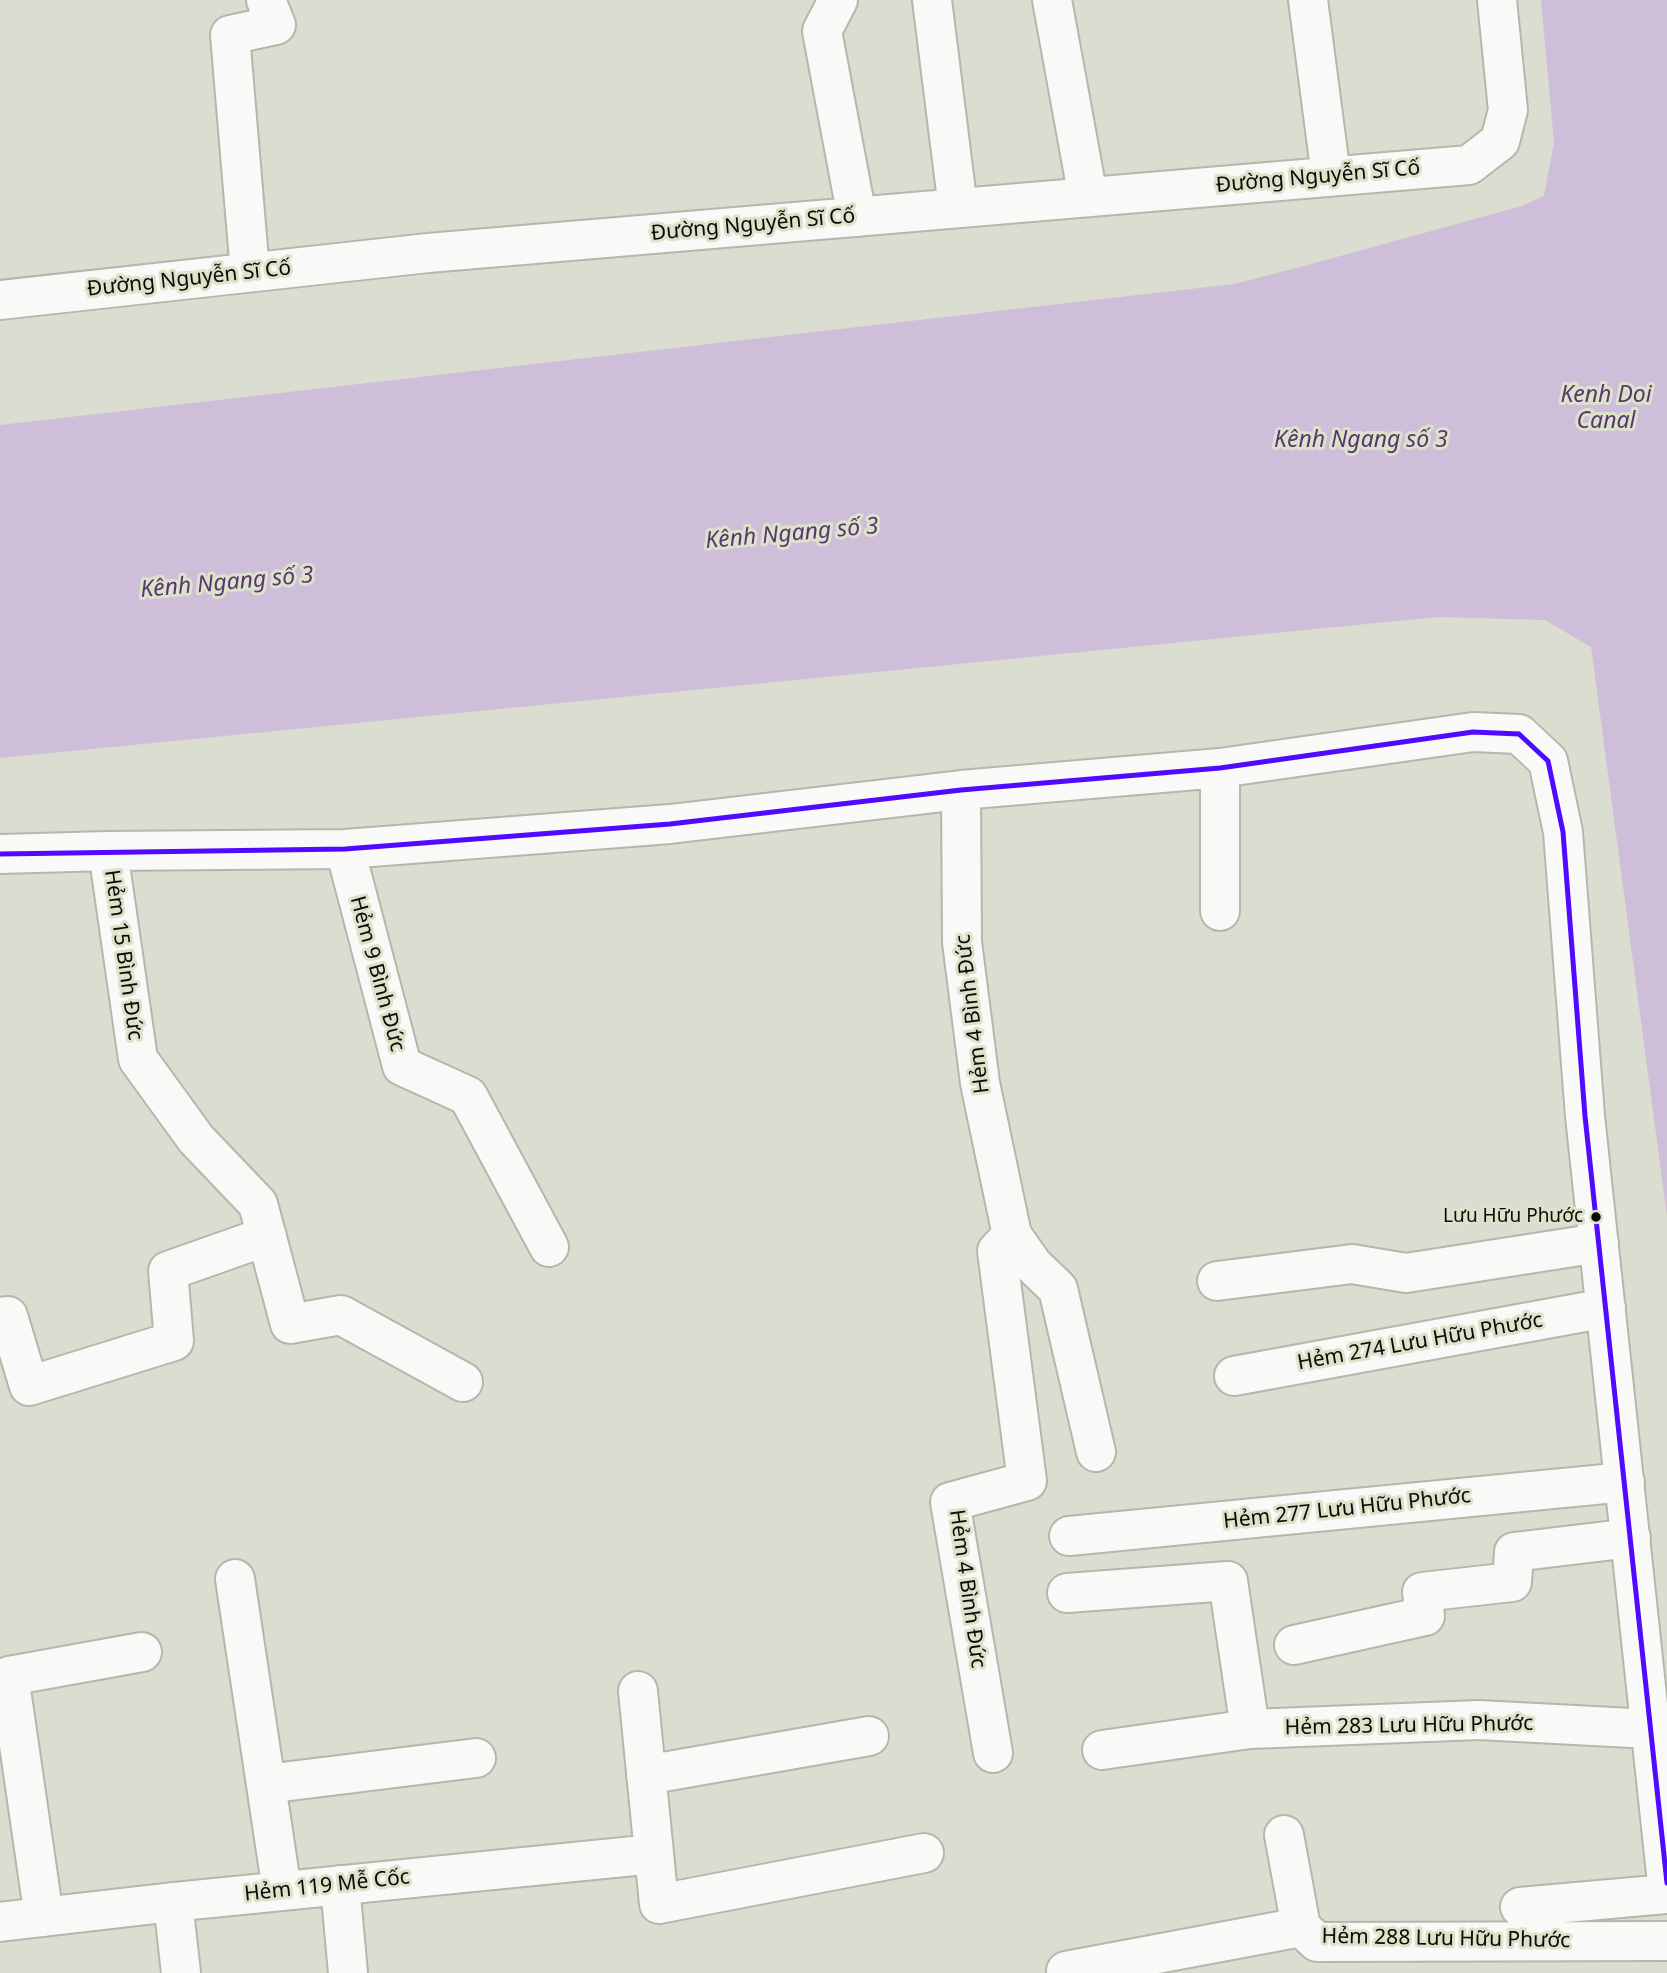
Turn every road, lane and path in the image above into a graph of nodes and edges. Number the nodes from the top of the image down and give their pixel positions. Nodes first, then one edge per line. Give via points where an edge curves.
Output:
1 (266, 0) edge
2 (838, 0) edge
3 (932, 0) edge
4 (1052, 0) edge
5 (1308, 0) edge
6 (1497, 0) edge
7 (1331, 176) junction
8 (1088, 197) junction
9 (958, 208) junction
10 (857, 217) junction
11 (250, 272) junction
12 (0, 300) edge
13 (1220, 768) junction
14 (961, 790) junction
15 (345, 849) junction
16 (108, 851) junction
17 (0, 854) edge
18 (1220, 911) dead end
19 (1012, 1235) junction
20 (267, 1236) junction
21 (1599, 1243) junction
22 (549, 1247) dead end
23 (1217, 1281) dead end
24 (1606, 1308) junction
25 (0, 1317) edge
26 (1234, 1376) dead end
27 (463, 1382) dead end
28 (1096, 1452) dead end
29 (1625, 1482) junction
30 (1069, 1536) dead end
31 (1631, 1538) junction
32 (234, 1579) dead end
33 (1067, 1593) dead end
34 (1294, 1646) dead end
35 (142, 1652) dead end
36 (638, 1691) dead end
37 (1250, 1729) junction
38 (1651, 1729) junction
39 (869, 1736) dead end
40 (1102, 1750) dead end
41 (993, 1753) dead end
42 (476, 1758) dead end
43 (646, 1775) junction
44 (266, 1784) junction
45 (1284, 1835) dead end
46 (924, 1853) dead end
47 (654, 1854) junction
48 (1667, 1883) edge
49 (340, 1885) junction
50 (282, 1891) junction
51 (1667, 1894) edge
52 (173, 1902) junction
53 (1520, 1907) dead end
54 (44, 1917) junction
55 (0, 1922) edge
56 (1301, 1927) junction
57 (1667, 1941) edge
58 (1066, 1971) dead end
59 (181, 1973) edge
60 (348, 1973) edge

1 - 11 street via 276,25 230,35
2 - 10 street via 822,31
3 - 9 street
4 - 8 street
5 - 7 street
6 - 7 street, Đường Nguyễn Sĩ Cố via 1508,110 1500,141 1469,165
7 - 8 street, Đường Nguyễn Sĩ Cố
8 - 9 street, Đường Nguyễn Sĩ Cố
9 - 10 street, Đường Nguyễn Sĩ Cố
10 - 11 street, Đường Nguyễn Sĩ Cố
11 - 12 street, Đường Nguyễn Sĩ Cố
13 - 14 street
13 - 18 street
13 - 21 street via 1474,732 1519,734 1548,761 1563,832
14 - 15 street via 670,824
14 - 19 street, Hẻm 4 Bình Đức via 962,942 980,1083
15 - 16 street
15 - 22 street, Hẻm 9 Bình Đức via 402,1066 468,1096
16 - 17 street
16 - 20 street, Hẻm 15 Bình Đức via 138,1059 196,1139 258,1204
19 - 28 street, Hẻm 4 Bình Đức via 1058,1289
19 - 41 street, Hẻm 4 Bình Đức via 998,1251 1027,1481 950,1502
20 - 25 street via 168,1271 174,1341 29,1386 8,1316
20 - 27 street, Hẻm 15 Bình Đức via 290,1324 341,1315
21 - 23 street via 1406,1273 1352,1264
21 - 24 street
24 - 26 street, Hẻm 274 Lưu Hữu Phước
24 - 29 street
29 - 30 street, Hẻm 277 Lưu Hữu Phước
29 - 31 street
31 - 34 street via 1514,1552 1512,1582 1422,1592 1425,1616
31 - 38 street
32 - 44 street
33 - 37 street via 1228,1581
35 - 54 street via 9,1676
36 - 43 street
37 - 38 street, Hẻm 283 Lưu Hữu Phước via 1479,1720
37 - 40 street, Hẻm 283 Lưu Hữu Phước
38 - 48 street
39 - 43 street
42 - 44 street
43 - 47 street
44 - 50 street
45 - 56 street
46 - 47 street via 659,1904
47 - 49 street, Hẻm 119 Mễ Cốc
49 - 50 street, Hẻm 119 Mễ Cốc
49 - 60 street
50 - 52 street, Hẻm 119 Mễ Cốc
51 - 53 street
52 - 54 street, Hẻm 119 Mễ Cốc
52 - 59 street
54 - 55 street, Hẻm 119 Mễ Cốc
56 - 57 street, Hẻm 288 Lưu Hữu Phước via 1317,1942
56 - 58 street, Hẻm 288 Lưu Hữu Phước

